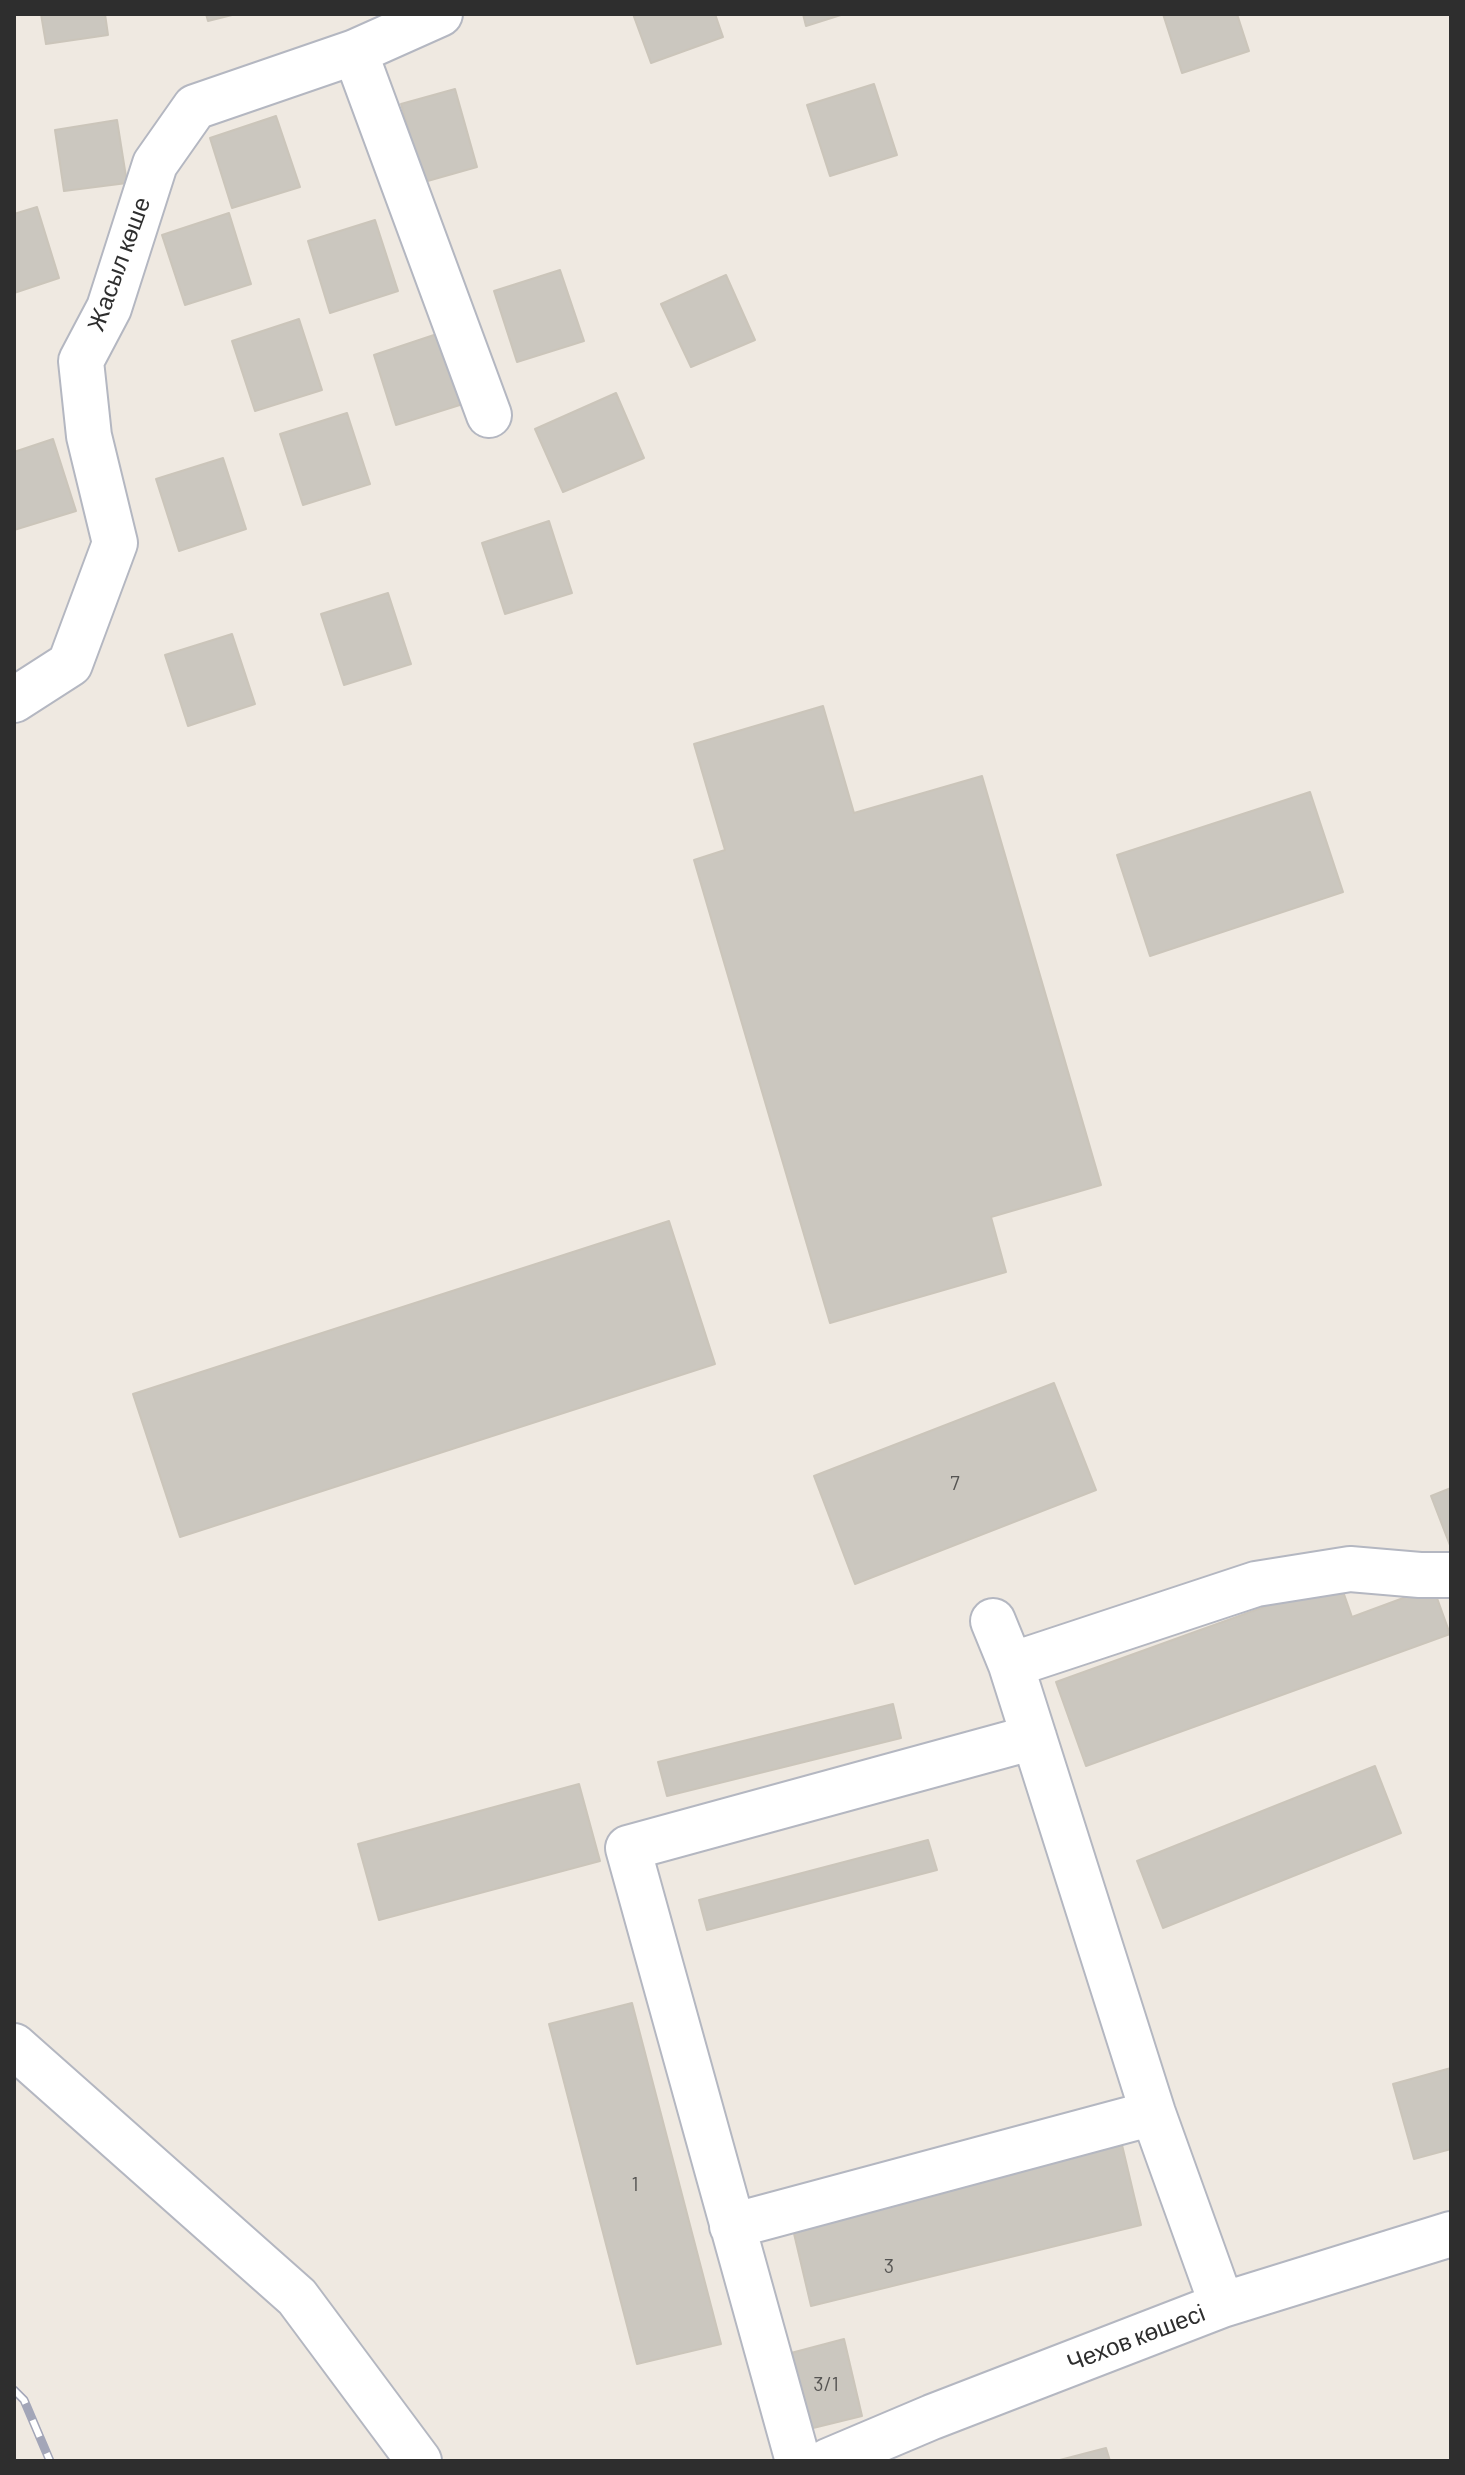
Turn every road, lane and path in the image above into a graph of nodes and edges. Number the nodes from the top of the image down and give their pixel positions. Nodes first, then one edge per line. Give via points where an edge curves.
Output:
1 (440, 14) edge
2 (355, 52) junction
3 (489, 415) dead end
4 (14, 700) edge
5 (1451, 1575) edge
6 (993, 1621) dead end
7 (1011, 1665) junction
8 (1034, 1737) junction
9 (14, 2046) edge
10 (1153, 2113) junction
11 (732, 2226) junction
12 (1451, 2234) edge
13 (1222, 2305) junction
14 (419, 2461) edge
15 (798, 2461) edge
16 (828, 2461) edge

1 - 2 street, Жасыл көше
2 - 3 street
2 - 4 street, Жасыл көше via 195,107 155,164 109,308 81,361 89,436 115,543 70,664
5 - 7 street via 1350,1569 1256,1584
6 - 7 street
7 - 8 street
8 - 10 street
8 - 11 street via 628,1848
9 - 14 street via 297,2297
10 - 11 street
10 - 13 street
11 - 15 street
12 - 13 street, Чехов көшесі
13 - 16 street, Чехов көшесі

